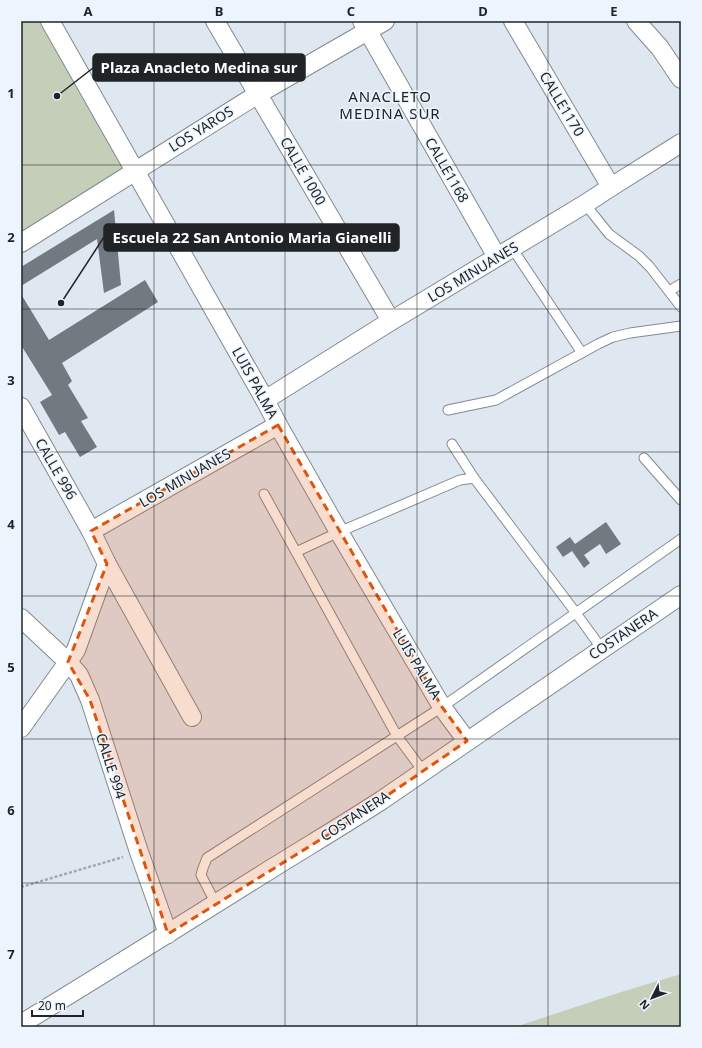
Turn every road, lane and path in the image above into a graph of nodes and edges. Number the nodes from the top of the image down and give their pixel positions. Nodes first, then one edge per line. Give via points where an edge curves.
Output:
1 (50, 21) edge
2 (215, 21) edge
3 (385, 21) edge
4 (513, 21) edge
5 (636, 21) edge
6 (364, 26) edge
7 (681, 79) edge
8 (258, 94) junction
9 (681, 143) edge
10 (134, 171) junction
11 (611, 186) junction
12 (585, 204) junction
13 (21, 243) edge
14 (504, 253) junction
15 (681, 284) edge
16 (669, 291) junction
17 (681, 307) edge
18 (390, 321) junction
19 (681, 326) edge
20 (582, 353) junction
21 (265, 400) junction
22 (21, 407) edge
23 (448, 410) dead end
24 (278, 425) junction
25 (452, 444) dead end
26 (644, 458) dead end
27 (474, 478) junction
28 (264, 494) dead end
29 (681, 500) edge
30 (91, 531) junction
31 (338, 532) junction
32 (681, 539) edge
33 (296, 552) junction
34 (107, 564) junction
35 (681, 595) edge
36 (576, 613) junction
37 (21, 618) edge
38 (602, 649) junction
39 (68, 662) junction
40 (442, 707) junction
41 (192, 717) dead end
42 (21, 728) edge
43 (397, 736) junction
44 (467, 741) junction
45 (423, 772) junction
46 (139, 852) junction
47 (21, 887) edge
48 (216, 904) junction
49 (168, 934) junction
50 (21, 1024) edge

1 - 10 street, LUIS PALMA
2 - 8 street, CALLE 1000
3 - 6 street, LOS YAROS
4 - 11 street, CALLE1170
5 - 7 street via 660,48
6 - 8 street, LOS YAROS
6 - 14 street, CALLE1168
8 - 10 street, LOS YAROS
8 - 18 street, CALLE 1000
9 - 11 street, LOS MINUANES
10 - 13 street, LOS YAROS
10 - 21 street, LUIS PALMA
11 - 12 street, LOS MINUANES
12 - 14 street, LOS MINUANES
12 - 16 lane via 610,234 650,267
14 - 18 street, LOS MINUANES
14 - 20 lane
15 - 16 lane
16 - 17 lane
18 - 21 street, LOS MINUANES
19 - 20 lane via 613,337
20 - 23 lane via 496,400
21 - 24 street, LUIS PALMA
22 - 30 street, CALLE 996
24 - 30 street, LOS MINUANES
24 - 31 street, LUIS PALMA
25 - 27 lane
26 - 29 lane
27 - 31 lane via 460,480
27 - 36 lane
28 - 33 lane
30 - 34 street, CALLE 996
31 - 33 lane
31 - 40 street, LUIS PALMA
32 - 36 lane
33 - 43 lane
34 - 39 street via 76,650
34 - 41 street, CALLE 996
35 - 38 street, COSTANERA
36 - 38 lane
36 - 40 lane
37 - 39 street, CALLE 994
38 - 44 street, COSTANERA
39 - 42 street
39 - 46 street, CALLE 994 via 79,675 90,700
40 - 43 lane
40 - 44 street, LUIS PALMA
43 - 45 lane
43 - 48 lane via 207,858 202,875
44 - 45 street, COSTANERA
45 - 48 street, COSTANERA via 344,825
46 - 47 path
46 - 49 street, CALLE 994
48 - 49 street, COSTANERA
49 - 50 street, COSTANERA

